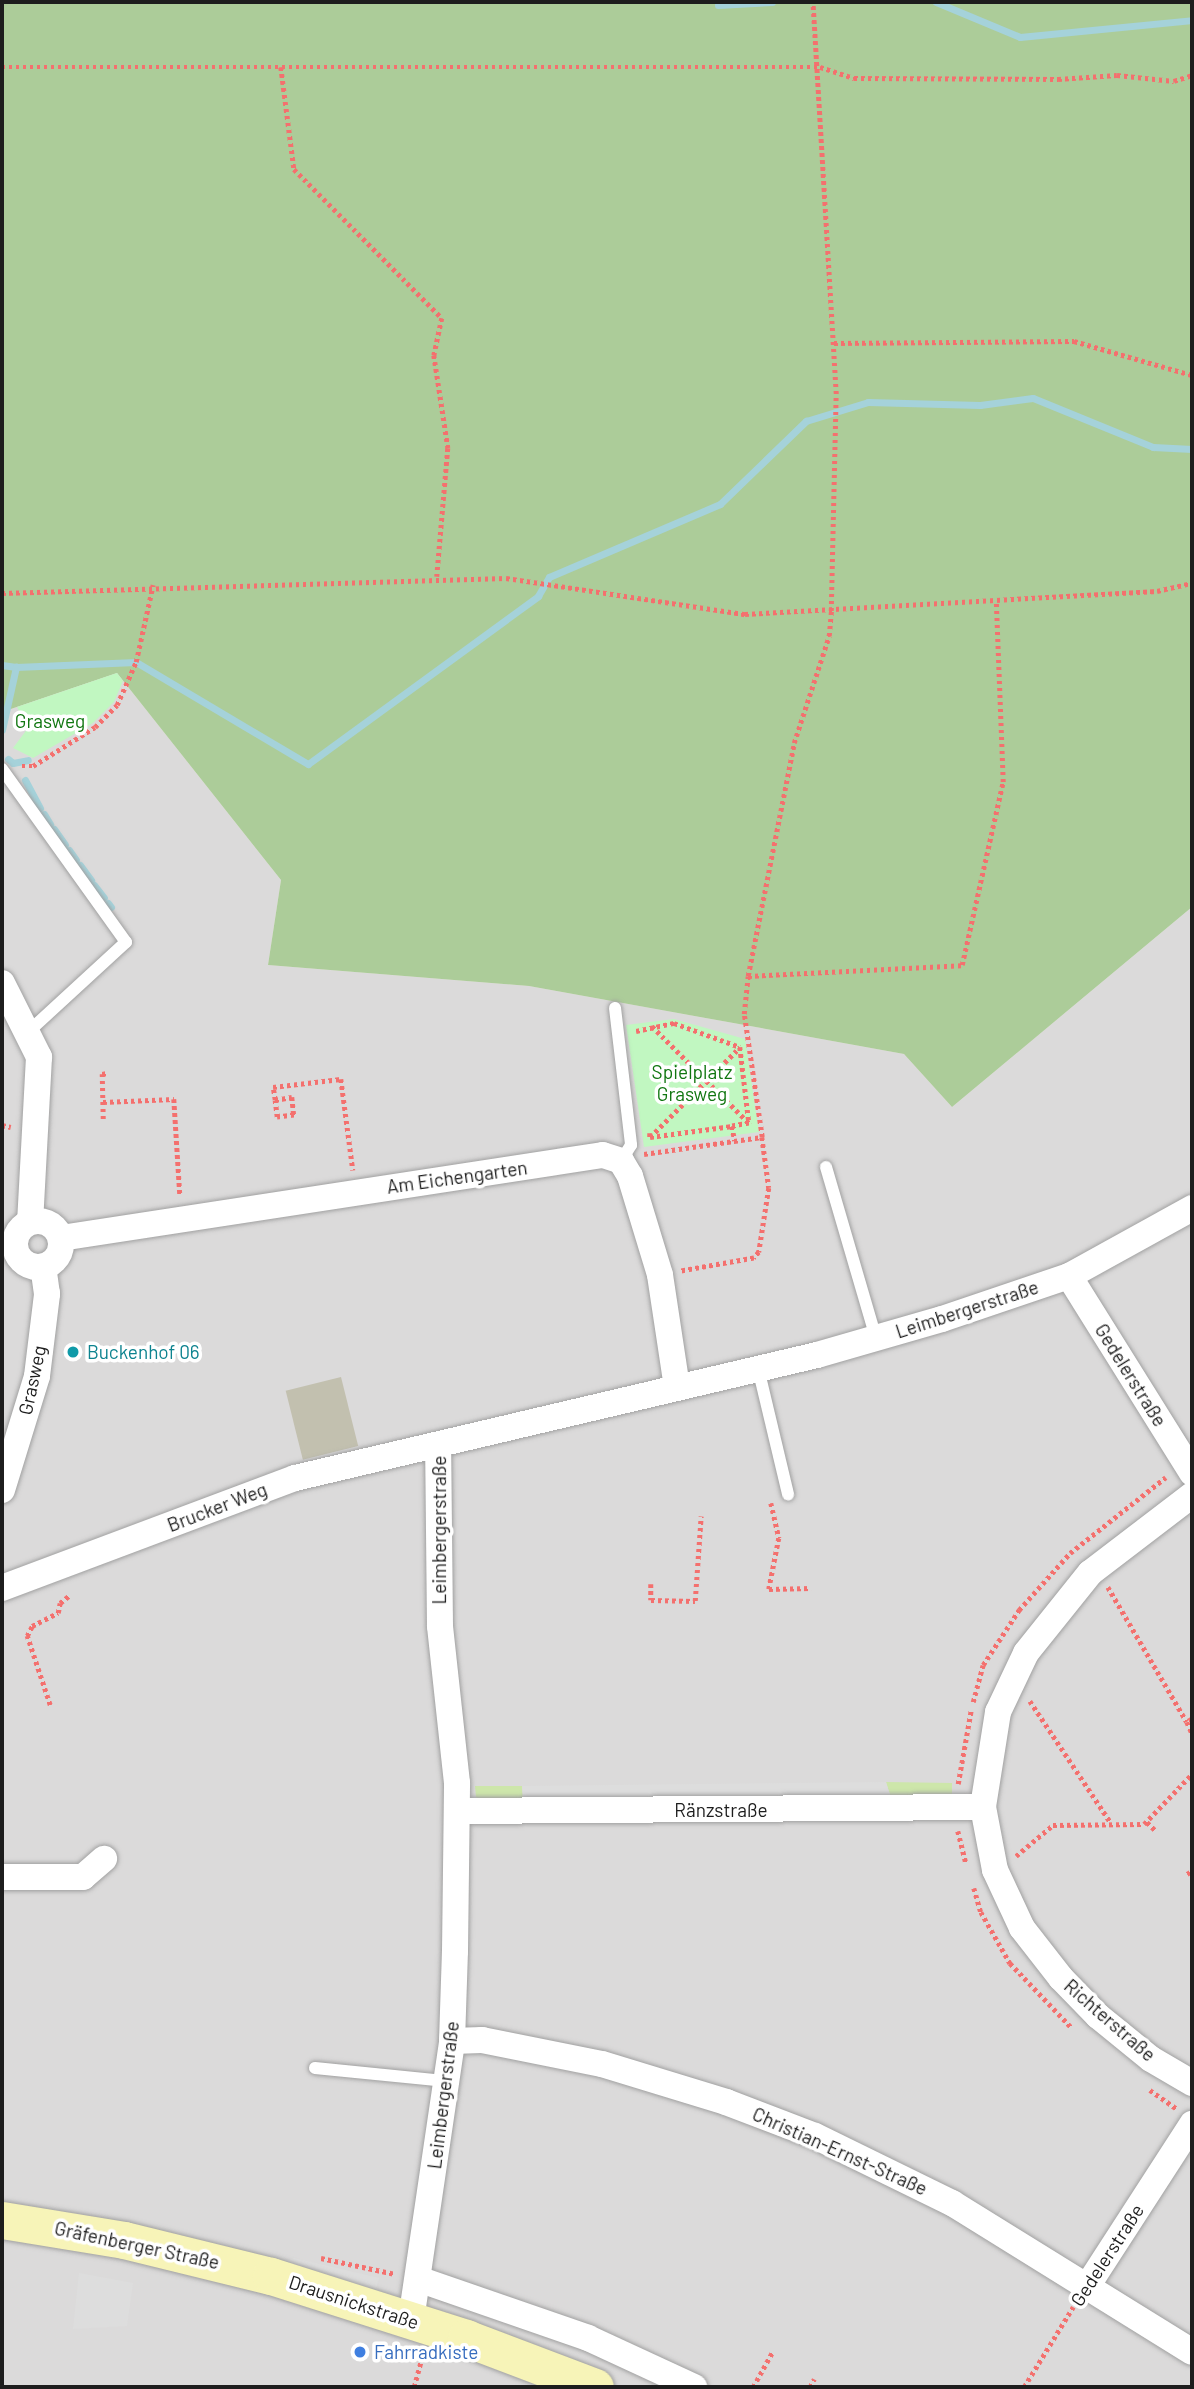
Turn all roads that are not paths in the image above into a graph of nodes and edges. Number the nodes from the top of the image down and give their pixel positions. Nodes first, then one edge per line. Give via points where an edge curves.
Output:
1 (7, 767) edge
2 (2, 983) edge
3 (615, 1008) dead end
4 (28, 1031) junction
5 (621, 1161) junction
6 (826, 1167) dead end
7 (1192, 1208) edge
8 (30, 1222) junction
9 (61, 1238) junction
10 (22, 1261) edge
11 (1069, 1276) junction
12 (876, 1338) junction
13 (758, 1368) junction
14 (677, 1387) junction
15 (438, 1446) junction
16 (1189, 1468) edge
17 (2, 1490) edge
18 (788, 1494) dead end
19 (1192, 1495) edge
20 (2, 1588) edge
21 (984, 1807) junction
22 (458, 1811) junction
23 (104, 1859) dead end
24 (2, 1877) edge
25 (452, 2041) junction
26 (315, 2068) dead end
27 (446, 2081) junction
28 (1192, 2083) edge
29 (1187, 2118) edge
30 (2, 2220) edge
31 (271, 2276) joint
32 (418, 2279) junction
33 (1088, 2285) junction
34 (417, 2335) junction
35 (1192, 2352) edge
36 (595, 2387) edge
37 (694, 2387) edge

1 - 4 lane via 126,942
2 - 4 street, Grasweg
3 - 5 lane via 631,1145
4 - 8 street, Grasweg via 39,1057 41,1090
5 - 9 street, Am Eichengarten via 603,1155
5 - 14 street via 630,1176 660,1275
6 - 12 lane
7 - 11 street, Leimbergerstraße
8 - 9 street via 46,1221
8 - 10 street, Grasweg via 15,1238
9 - 10 street via 60,1252
10 - 17 street, Grasweg via 47,1294 37,1376
11 - 12 street, Leimbergerstraße
11 - 16 street, Gedelerstraße
12 - 13 street, Leimbergerstraße
13 - 14 street, Leimbergerstraße
13 - 18 lane
14 - 15 street, Leimbergerstraße
15 - 20 street, Brucker Weg via 295,1478
15 - 22 street, Leimbergerstraße via 440,1626
19 - 21 street, Richterstraße via 1097,1567 1059,1606 1013,1675 990,1747
21 - 22 street, Ränzstraße
21 - 28 street, Richterstraße via 995,1870 1022,1928 1060,1978 1151,2059
22 - 25 street, Leimbergerstraße
23 - 24 street via 83,1877
25 - 27 street, Leimbergerstraße
25 - 33 street, Christian-Ernst-Straße via 482,2040 602,2064 753,2111 913,2181
26 - 27 lane
27 - 32 street, Leimbergerstraße
29 - 33 street, Gedelerstraße
30 - 31 main road, Gräfenberger Straße via 124,2240
31 - 34 main road, Drausnickstraße
32 - 34 street, Leimbergerstraße
32 - 37 street via 588,2337
33 - 35 street, Christian-Ernst-Straße
34 - 36 main road, Drausnickstraße

